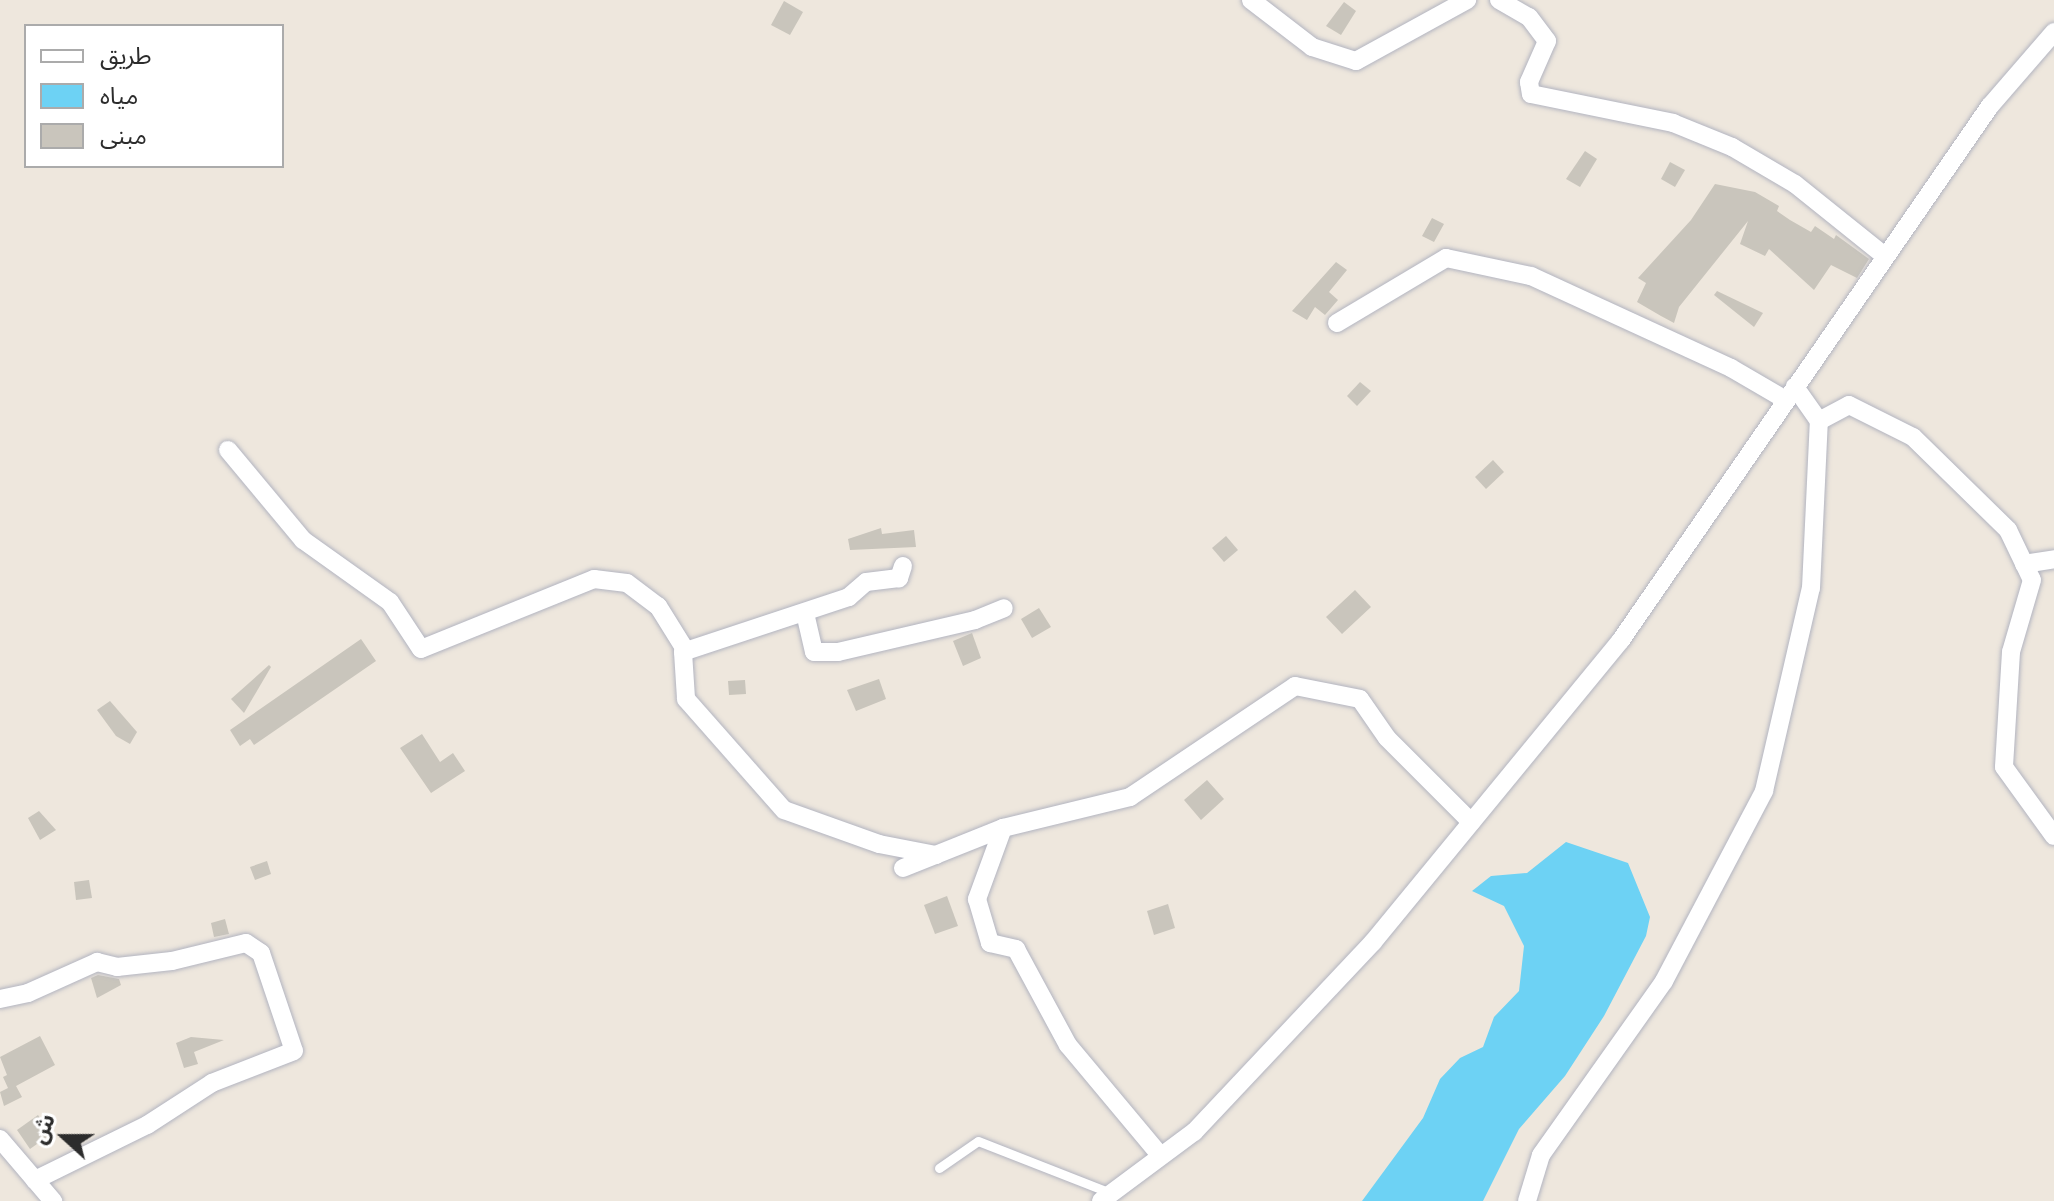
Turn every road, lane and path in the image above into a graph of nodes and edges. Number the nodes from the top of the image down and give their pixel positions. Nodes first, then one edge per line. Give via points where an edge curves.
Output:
1 (1251, 0) edge
2 (1467, 0) edge
3 (1499, 0) edge
4 (2054, 32) edge
5 (1885, 256) junction
6 (1337, 323) dead end
7 (1790, 393) junction
8 (1819, 421) junction
9 (228, 450) dead end
10 (2054, 559) edge
11 (2024, 564) junction
12 (903, 566) dead end
13 (1004, 608) dead end
14 (805, 613) junction
15 (686, 651) junction
16 (1471, 822) junction
17 (1003, 828) junction
18 (2054, 836) edge
19 (936, 855) junction
20 (903, 868) dead end
21 (0, 999) edge
22 (0, 1139) edge
23 (1160, 1155) junction
24 (939, 1168) dead end
25 (35, 1180) junction
26 (1108, 1197) edge
27 (53, 1201) edge
28 (1527, 1201) edge

1 - 2 street via 1312,47 1356,61
3 - 5 street via 1529,17 1547,41 1529,82 1531,94 1673,123 1732,147 1795,184
4 - 5 street via 1990,106
5 - 7 street
6 - 7 street via 1446,258 1531,276
7 - 8 street
7 - 16 street via 1621,640
8 - 11 street via 1849,405 1913,437 2008,530
8 - 28 street via 1811,588 1764,791 1664,981 1541,1155
9 - 15 street via 303,540 390,602 421,649 594,579 627,583 658,606
10 - 11 street
11 - 18 street via 2032,580 2011,652 2004,767
12 - 14 street via 899,578 866,582 849,597
13 - 14 street via 975,620 838,652 814,652
14 - 15 street
15 - 19 street via 686,699 695,714 784,810 879,844
16 - 17 street via 1387,738 1360,699 1295,686 1130,797
16 - 23 street via 1373,942 1194,1132
17 - 19 street
17 - 23 street via 977,899 990,943 1016,949 1068,1045
19 - 20 street
21 - 25 street via 28,993 97,962 117,967 172,961 246,943 261,953 294,1051 212,1083 147,1125
22 - 25 street
23 - 26 street
24 - 26 lane via 978,1141
25 - 27 street

